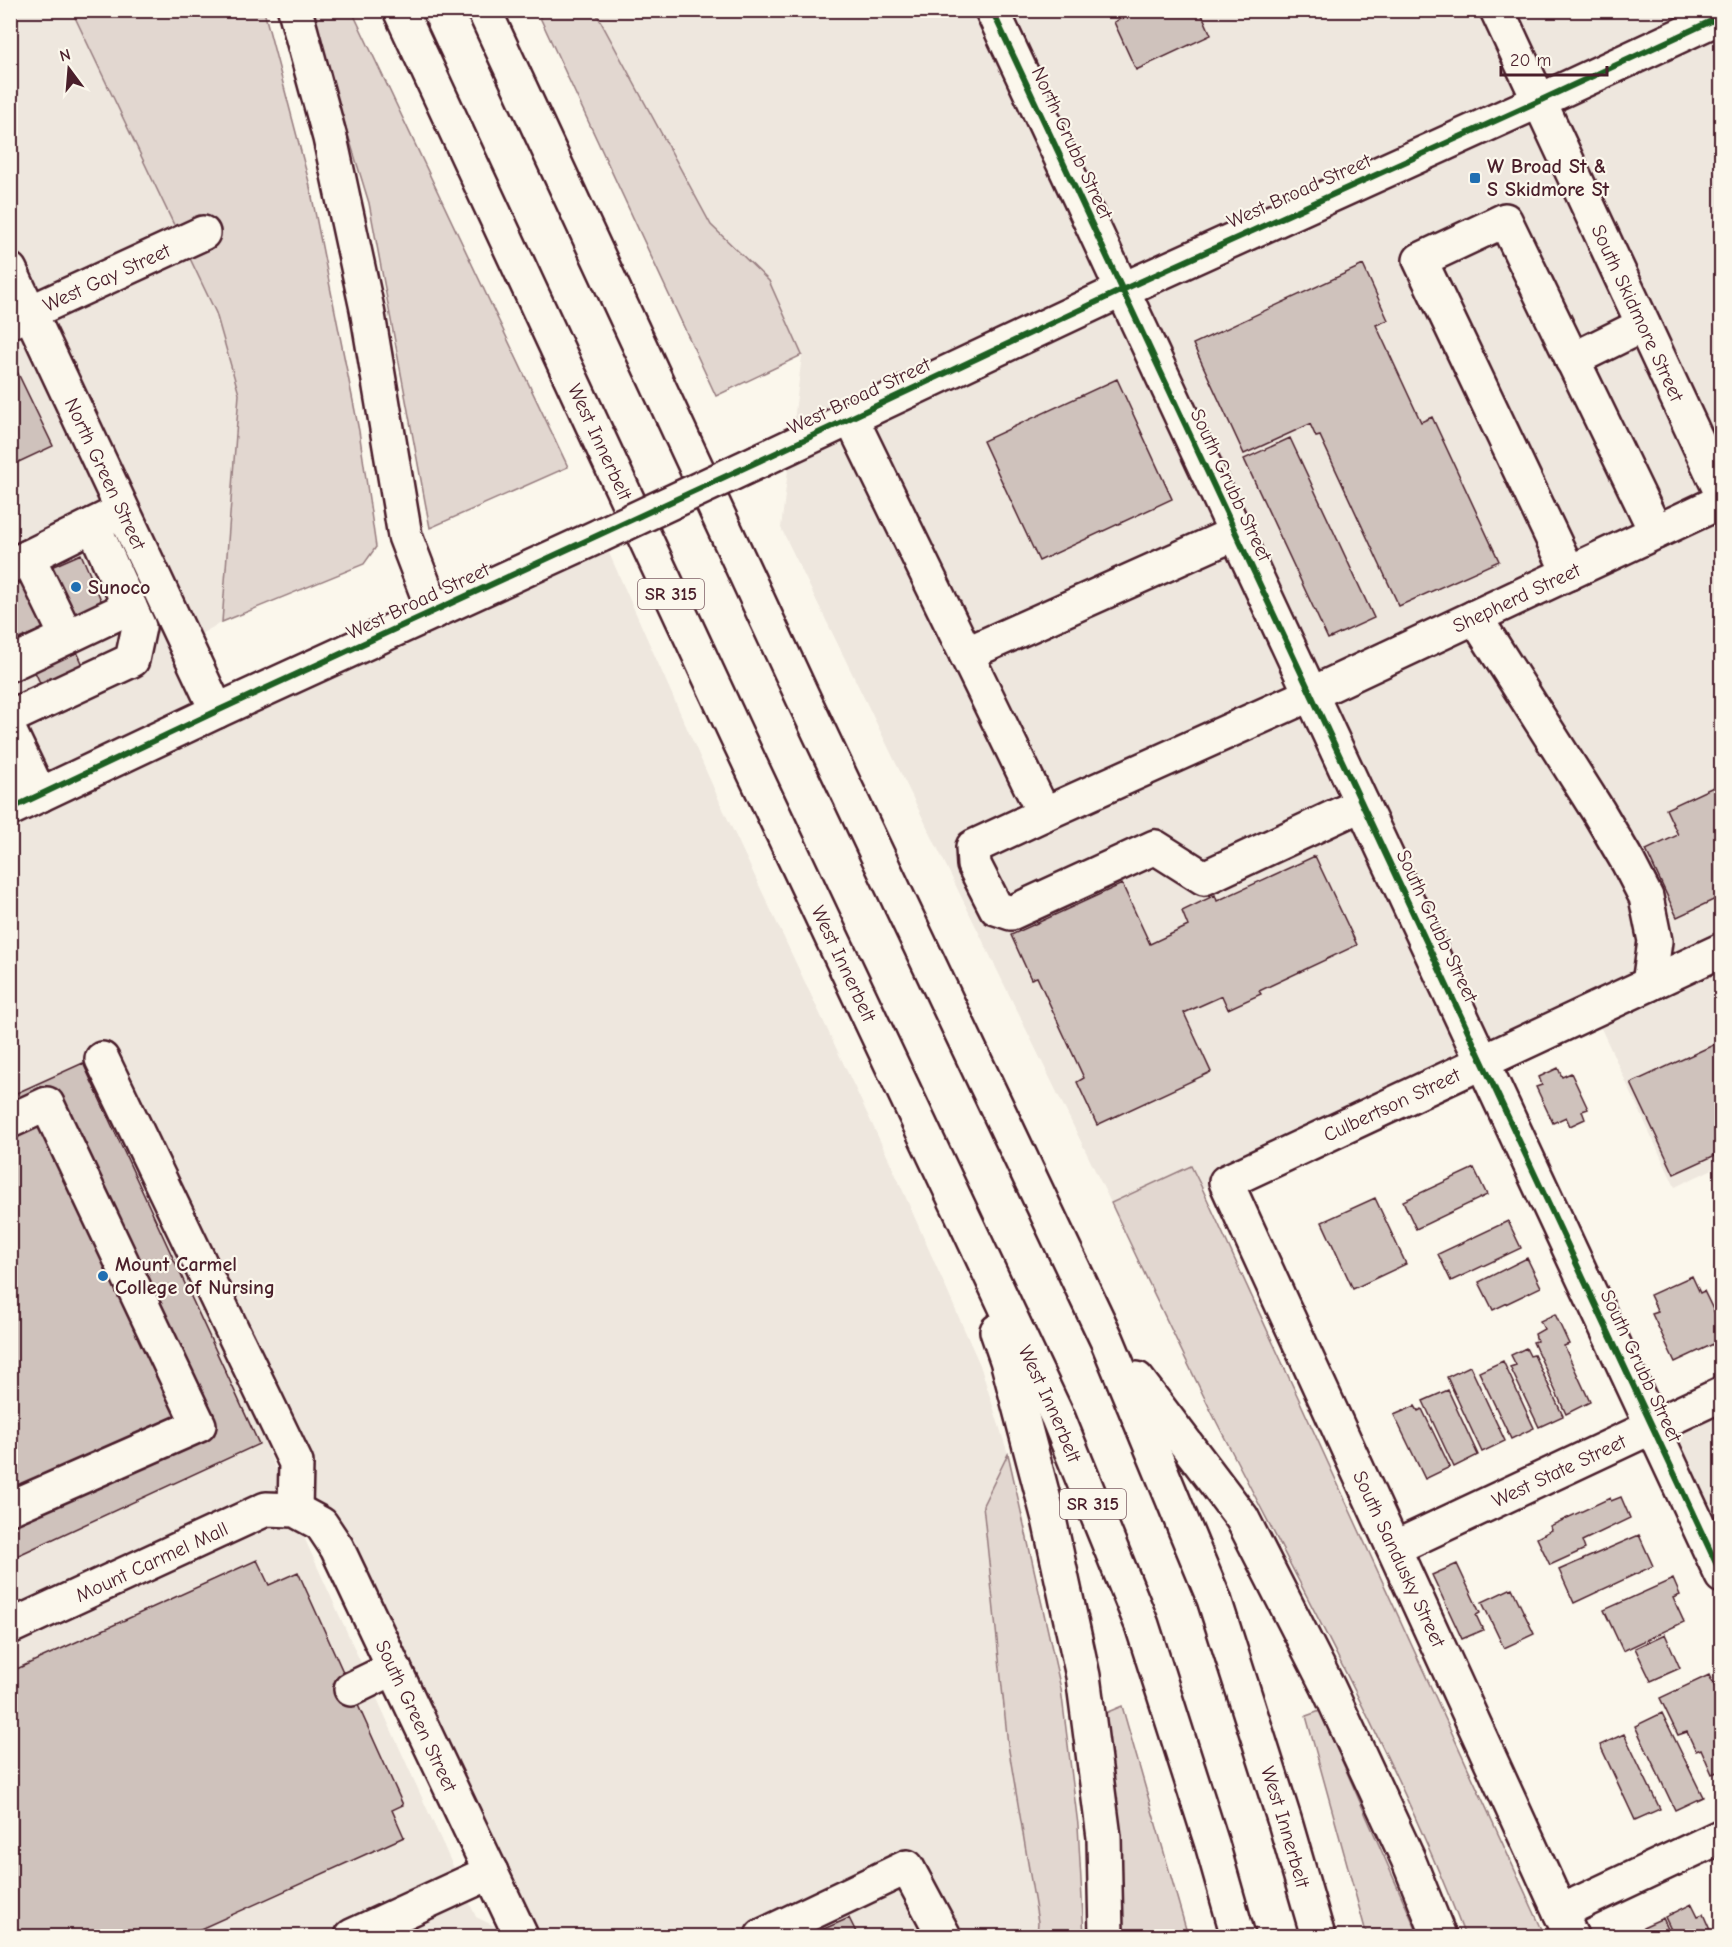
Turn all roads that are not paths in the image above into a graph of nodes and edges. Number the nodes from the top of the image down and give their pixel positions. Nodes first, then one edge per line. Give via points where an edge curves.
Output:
1 (295, 10) edge
2 (400, 10) edge
3 (484, 10) edge
4 (992, 10) edge
5 (1497, 10) edge
6 (1722, 16) edge
7 (1539, 101) junction
8 (203, 233) dead end
9 (10, 270) edge
10 (1122, 290) junction
11 (20, 317) edge
12 (1643, 325) junction
13 (1572, 360) junction
14 (851, 418) junction
15 (1722, 494) edge
16 (1722, 501) edge
17 (123, 511) junction
18 (93, 525) junction
19 (1656, 532) junction
20 (1236, 533) junction
21 (20, 561) edge
22 (1569, 573) junction
23 (171, 612) junction
24 (434, 612) junction
25 (135, 617) junction
26 (1475, 617) junction
27 (67, 637) junction
28 (966, 654) junction
29 (10, 664) edge
30 (1311, 694) junction
31 (217, 711) junction
32 (10, 717) edge
33 (10, 732) edge
34 (40, 795) junction
35 (1362, 804) junction
36 (10, 809) edge
37 (1044, 814) junction
38 (1722, 950) edge
39 (1649, 984) junction
40 (102, 1059) dead end
41 (1482, 1062) junction
42 (10, 1121) edge
43 (944, 1176) junction
44 (1226, 1182) joint
45 (1107, 1340) junction
46 (1722, 1394) edge
47 (1651, 1427) junction
48 (10, 1508) edge
49 (295, 1510) junction
50 (1394, 1548) junction
51 (1722, 1576) edge
52 (10, 1627) edge
53 (394, 1668) junction
54 (351, 1689) dead end
55 (1722, 1836) edge
56 (491, 1872) junction
57 (1566, 1924) edge
58 (352, 1936) edge
59 (521, 1936) edge
60 (762, 1936) edge
61 (944, 1936) edge
62 (1106, 1936) edge
63 (1238, 1936) edge
64 (1318, 1936) edge
65 (1439, 1936) edge

1 - 24 main road via 330,138 364,298 405,536
2 - 43 main road, West Innerbelt / SR 315
3 - 45 main road, West Innerbelt
4 - 10 main road, North Grubb Street
5 - 7 main road, South Skidmore Street
6 - 7 main road, West Broad Street
7 - 10 main road, West Broad Street
7 - 12 main road, South Skidmore Street
8 - 11 main road, West Gay Street
9 - 11 main road, North Green Street
10 - 14 main road, West Broad Street
10 - 20 main road, South Grubb Street
11 - 17 main road, North Green Street
12 - 13 main road
12 - 15 main road, South Skidmore Street
13 - 19 main road
13 - 22 main road via 1505,220 1420,260
14 - 24 main road, West Broad Street, bridge
14 - 28 main road
16 - 19 main road, Shepherd Street
17 - 18 main road
17 - 23 main road, North Green Street
18 - 21 main road
18 - 25 main road
19 - 22 main road, Shepherd Street
20 - 28 main road
20 - 30 main road, South Grubb Street
21 - 27 main road
22 - 26 main road, Shepherd Street
23 - 25 main road
23 - 31 main road, North Green Street
24 - 31 main road, West Broad Street
25 - 27 main road
25 - 32 main road via 132,660
26 - 30 main road, Shepherd Street
26 - 39 main road via 1598,811 1646,897 1655,941
27 - 29 main road
28 - 37 main road
30 - 35 main road, South Grubb Street
30 - 37 main road, Shepherd Street
31 - 34 main road, West Broad Street
33 - 34 main road
34 - 36 main road, West Broad Street
35 - 37 main road, Shepherd Street via 1203,878 1155,847 1011,913 996,908 974,865 973,847
35 - 41 main road, South Grubb Street
38 - 39 main road, Culbertson Street
39 - 41 main road, Culbertson Street
40 - 49 main road via 202,1293 296,1463
41 - 44 main road, Culbertson Street
41 - 47 main road, South Grubb Street
42 - 48 main road via 47,1104 200,1425
43 - 62 main road via 1007,1360 1049,1519 1083,1676 1104,1837
43 - 63 main road, West Innerbelt / SR 315 via 1058,1418 1142,1625
44 - 50 main road, South Sandusky Street
45 - 64 main road, West Innerbelt via 1214,1599 1286,1822
45 - 65 main road via 1242,1518 1328,1687 1408,1858
46 - 47 main road, West State Street
47 - 50 main road, West State Street
47 - 51 main road, South Grubb Street
49 - 52 main road, Mount Carmel Mall via 266,1509
49 - 53 main road, South Green Street via 321,1524 337,1548
50 - 57 main road, South Sandusky Street
53 - 54 main road
53 - 56 main road, South Green Street
55 - 57 main road
56 - 58 main road
56 - 59 main road, South Green Street
60 - 61 main road via 908,1867

